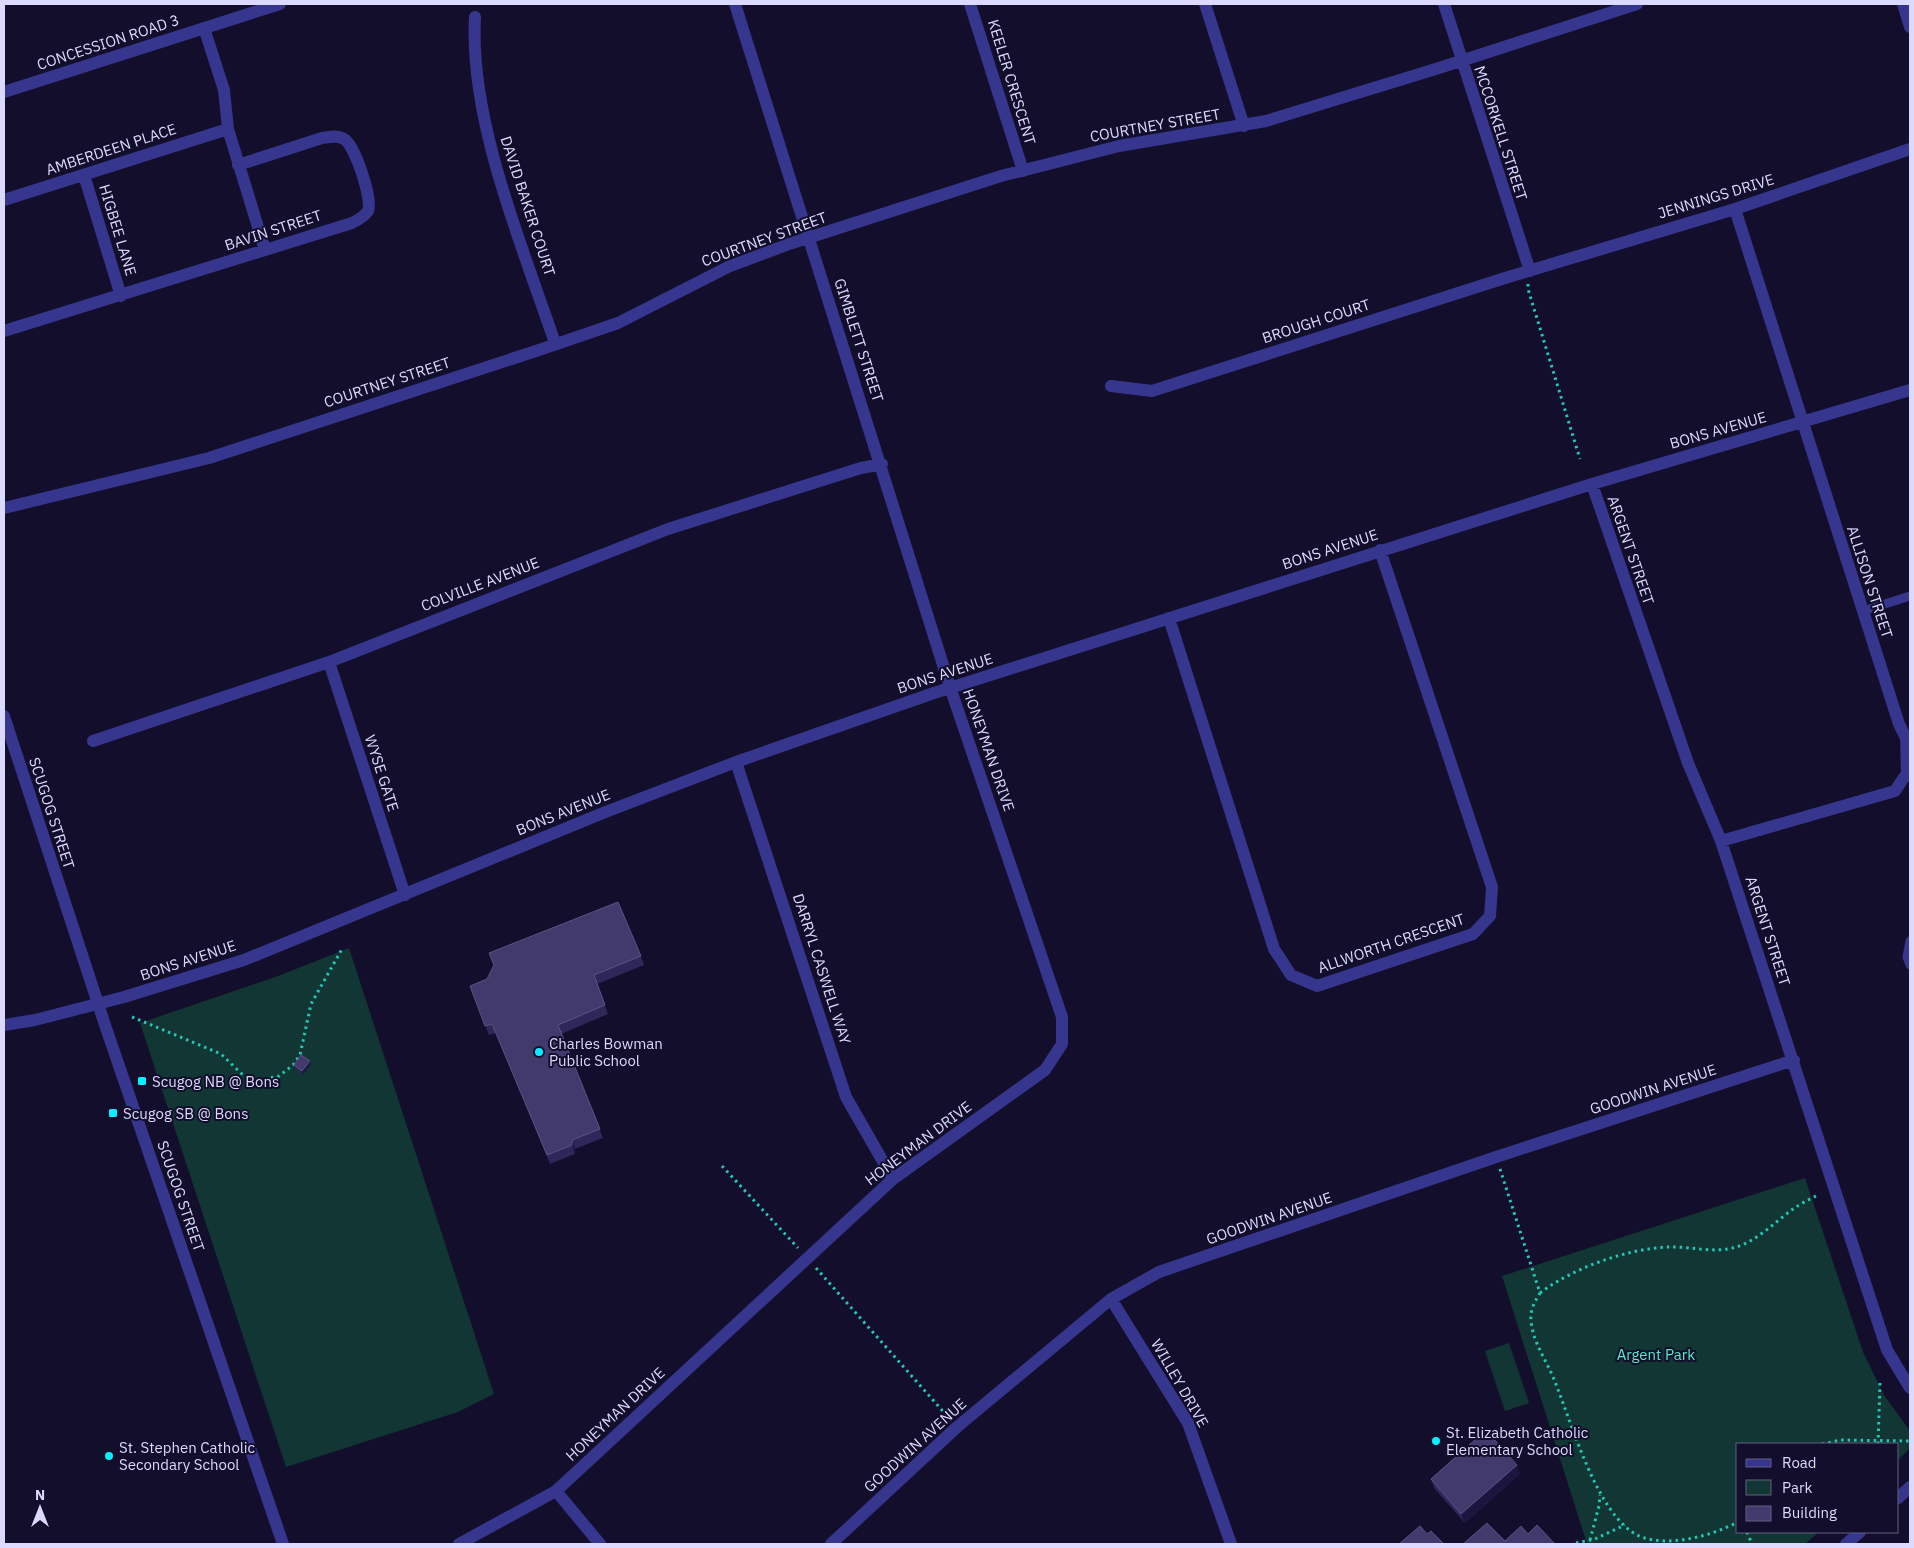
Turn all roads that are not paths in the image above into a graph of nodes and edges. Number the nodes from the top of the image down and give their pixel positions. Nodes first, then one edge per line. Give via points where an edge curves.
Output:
1 (280, 4) edge
2 (735, 4) edge
3 (970, 4) edge
4 (1205, 4) edge
5 (1444, 4) edge
6 (1637, 4) edge
7 (1903, 4) edge
8 (475, 16) dead end
9 (1910, 27) edge
10 (204, 28) junction
11 (1462, 61) junction
12 (4, 92) edge
13 (1244, 126) junction
14 (228, 129) junction
15 (1910, 149) edge
16 (238, 165) junction
17 (1023, 171) junction
18 (84, 174) junction
19 (4, 200) edge
20 (1735, 209) junction
21 (809, 238) junction
22 (265, 250) junction
23 (1530, 271) junction
24 (122, 296) junction
25 (4, 331) edge
26 (555, 343) junction
27 (1111, 386) dead end
28 (1910, 390) edge
29 (1802, 423) junction
30 (882, 464) junction
31 (1592, 484) junction
32 (4, 508) edge
33 (1380, 550) junction
34 (1910, 596) edge
35 (1863, 611) junction
36 (1169, 618) junction
37 (329, 662) junction
38 (950, 688) junction
39 (4, 716) edge
40 (1905, 723) edge
41 (93, 741) dead end
42 (736, 762) junction
43 (1721, 841) junction
44 (405, 895) junction
45 (1910, 941) edge
46 (1910, 965) edge
47 (98, 1003) junction
48 (4, 1025) edge
49 (1794, 1060) junction
50 (893, 1179) junction
51 (1111, 1299) junction
52 (1910, 1388) edge
53 (1910, 1487) edge
54 (556, 1491) junction
55 (1899, 1497) edge
56 (1859, 1533) edge
57 (283, 1544) edge
58 (458, 1544) edge
59 (600, 1544) edge
60 (831, 1544) edge
61 (1231, 1544) edge
62 (1846, 1544) edge

1 - 10 street, CONCESSION ROAD 3
2 - 21 street, GIMBLETT STREET
3 - 17 street, KEELER CRESCENT
4 - 13 street
5 - 11 street, MCCORKELL STREET
6 - 11 street
7 - 9 street
8 - 26 street, DAVID BAKER COURT via 474,44 490,146
10 - 12 street, CONCESSION ROAD 3
10 - 14 street via 224,90
11 - 13 street, COURTNEY STREET
11 - 23 street, MCCORKELL STREET
13 - 17 street, COURTNEY STREET via 1119,146
14 - 16 street
14 - 18 street, AMBERDEEN PLACE
15 - 20 street, JENNINGS DRIVE
16 - 22 street
16 - 22 street, BAVIN STREET via 334,136 345,139 353,147 370,199 362,218
17 - 21 street, COURTNEY STREET
18 - 19 street, AMBERDEEN PLACE
18 - 24 street, HIGBEE LANE
20 - 23 street, JENNINGS DRIVE
20 - 29 street, ALLISON STREET
21 - 26 street, COURTNEY STREET via 728,267 618,323
21 - 30 street, GIMBLETT STREET
22 - 24 street, BAVIN STREET
23 - 27 street, BROUGH COURT via 1152,390
24 - 25 street, BAVIN STREET
26 - 32 street, COURTNEY STREET via 209,458
28 - 29 street, BONS AVENUE
29 - 31 street, BONS AVENUE
29 - 35 street, ALLISON STREET
30 - 37 street, COLVILLE AVENUE via 668,529
30 - 38 street, GIMBLETT STREET
31 - 33 street, BONS AVENUE
31 - 43 street, ARGENT STREET via 1688,763
33 - 36 street, BONS AVENUE
33 - 36 street, ALLWORTH CRESCENT via 1492,887 1490,916 1473,934 1317,986 1291,975 1274,949
34 - 35 lane
35 - 40 street, ALLISON STREET
36 - 38 street, BONS AVENUE
37 - 41 street, COLVILLE AVENUE
37 - 44 street, WYSE GATE
38 - 42 street, BONS AVENUE
38 - 50 street, HONEYMAN DRIVE via 1062,1016 1062,1044 1045,1070
39 - 47 street, SCUGOG STREET
40 - 43 street, ALLISON STREET via 1907,774 1895,791
42 - 44 street, BONS AVENUE via 602,813
42 - 50 street, DARRYL CASWELL WAY via 846,1097
43 - 49 street, ARGENT STREET
44 - 47 street, BONS AVENUE via 244,960
45 - 46 lane via 1907,956
47 - 48 street, BONS AVENUE
47 - 57 street, SCUGOG STREET
49 - 51 street, GOODWIN AVENUE via 1159,1272
49 - 52 street, ARGENT STREET via 1887,1350
50 - 54 street, HONEYMAN DRIVE
51 - 60 street, GOODWIN AVENUE via 957,1427
51 - 61 street, WILLEY DRIVE via 1188,1424
53 - 55 street
54 - 58 street, HONEYMAN DRIVE
54 - 59 street
56 - 62 street

